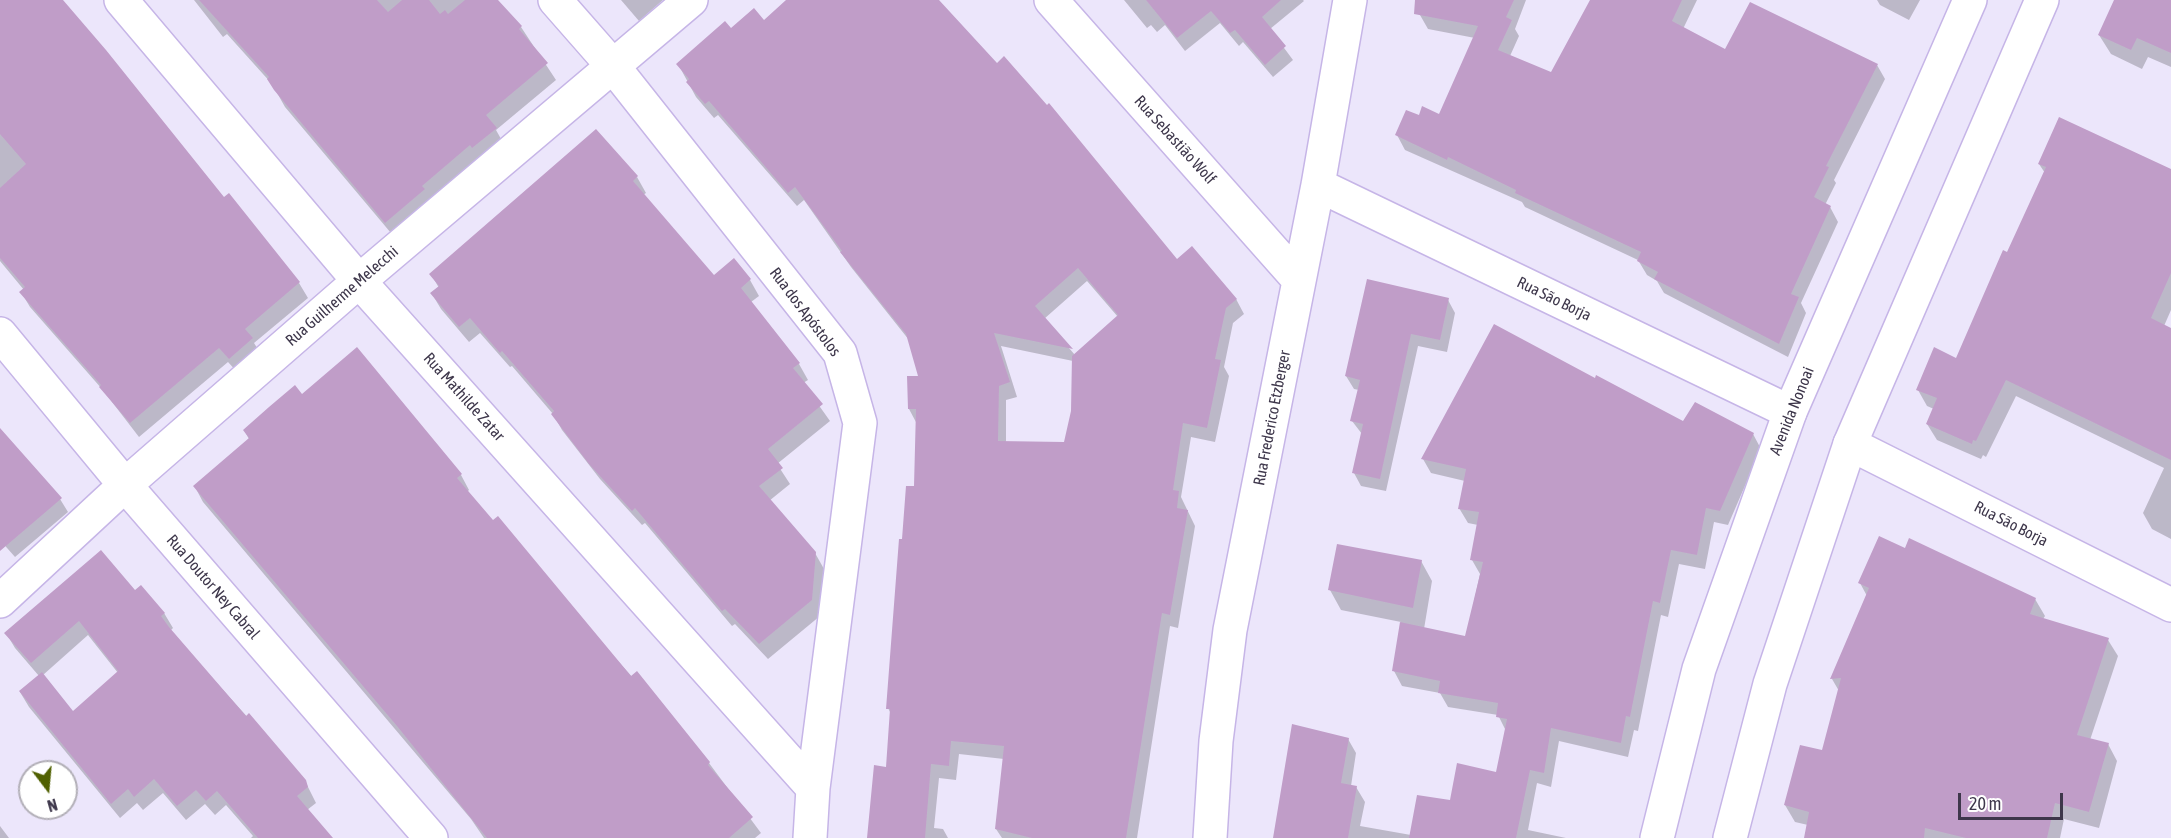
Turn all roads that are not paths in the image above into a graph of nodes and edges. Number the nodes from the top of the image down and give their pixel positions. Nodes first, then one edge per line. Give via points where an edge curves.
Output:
1 (122, 0) edge
2 (555, 0) edge
3 (691, 0) edge
4 (1052, 0) edge
5 (1350, 0) edge
6 (1970, 0) edge
7 (2042, 0) edge
8 (612, 65) junction
9 (1318, 185) junction
10 (1299, 280) junction
11 (359, 281) junction
12 (0, 334) edge
13 (1790, 412) junction
14 (1850, 444) junction
15 (125, 485) junction
16 (0, 602) edge
17 (2171, 605) edge
18 (813, 788) junction
19 (430, 838) edge
20 (810, 838) edge
21 (1210, 838) edge
22 (1657, 838) edge
23 (1730, 838) edge

1 - 11 street, Rua Mathilde Zatar
2 - 8 street, Rua dos Apóstolos
3 - 8 street, Rua Guilherme Melecchi
4 - 10 street, Rua Sebastião Wolf
5 - 9 street, Rua Frederico Etzberger
6 - 13 street, Avenida Nonoai
7 - 14 street
8 - 11 street, Rua Guilherme Melecchi
8 - 18 street, Rua dos Apóstolos via 840,353 860,423
9 - 10 street, Rua Frederico Etzberger
9 - 13 street, Rua São Borja
10 - 21 street, Rua Frederico Etzberger via 1230,630 1215,741
11 - 15 street, Rua Guilherme Melecchi
11 - 18 street, Rua Mathilde Zatar
12 - 15 street, Rua Doutor Ney Cabral
13 - 22 street, Avenida Nonoai via 1699,669
14 - 17 street, Rua São Borja
14 - 23 street via 1770,684
15 - 16 street, Rua Guilherme Melecchi
15 - 19 street, Rua Doutor Ney Cabral
18 - 20 street, Rua dos Apóstolos

